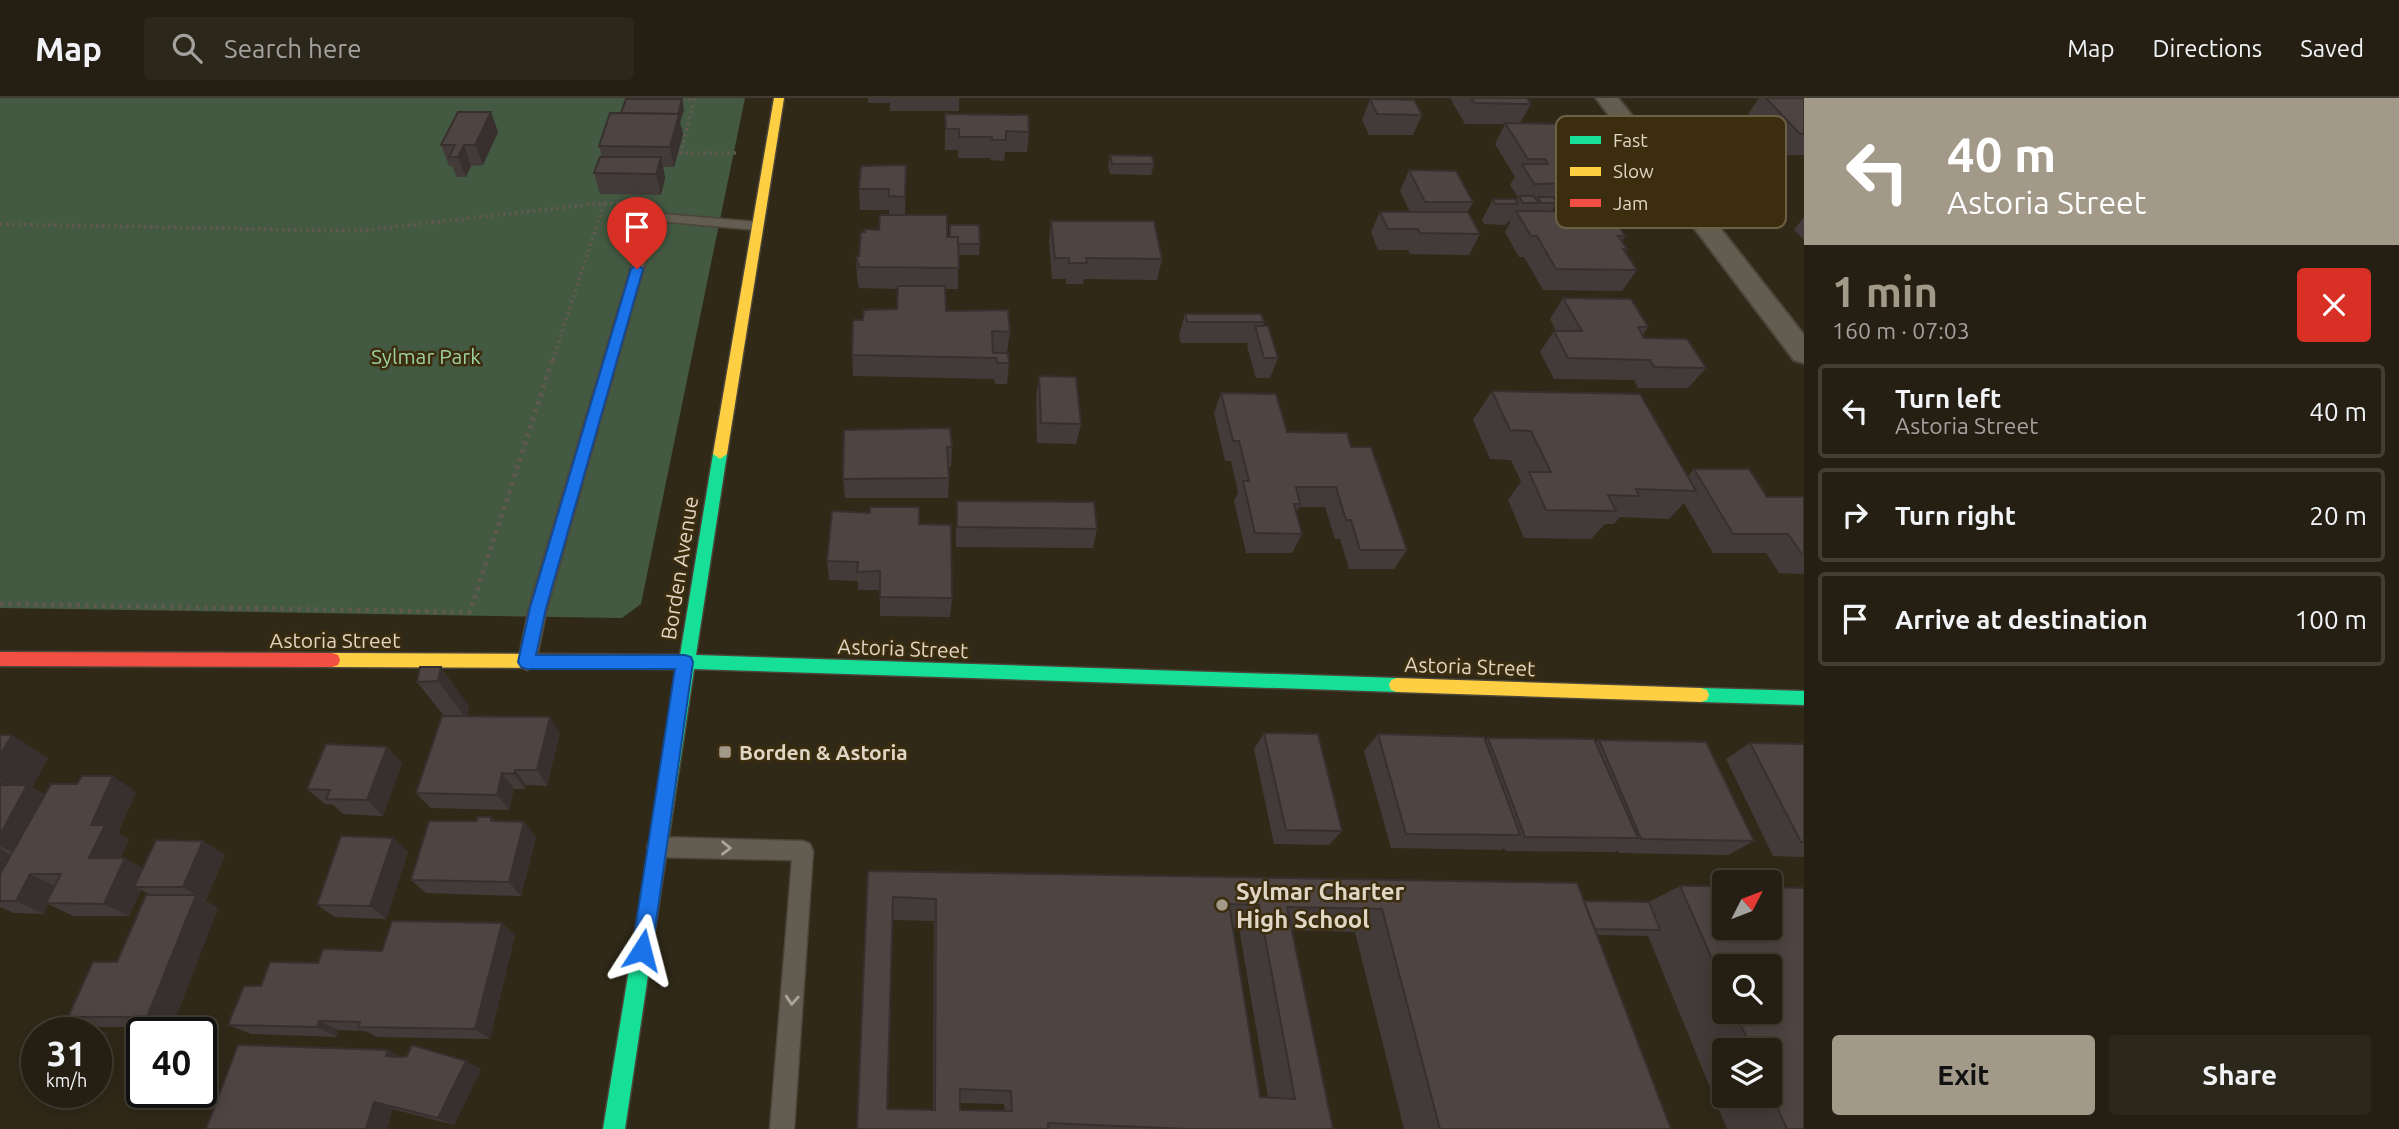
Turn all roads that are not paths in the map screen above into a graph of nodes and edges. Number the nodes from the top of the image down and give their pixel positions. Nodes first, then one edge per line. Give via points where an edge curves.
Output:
1 (779, 98) edge
2 (1607, 98) edge
3 (1621, 116) edge
4 (757, 226) junction
5 (1707, 228) edge
6 (1804, 354) edge
7 (0, 659) edge
8 (527, 662) junction
9 (685, 662) junction
10 (1804, 698) edge
11 (657, 847) junction
12 (614, 1129) edge
13 (782, 1129) edge

1 - 4 street, Borden Avenue
2 - 3 street
4 - 8 lane via 652,217 538,608
4 - 9 street, Borden Avenue
5 - 6 street
7 - 8 street, Astoria Street
8 - 9 street, Astoria Street
9 - 10 street, Astoria Street
9 - 11 street, Borden Avenue
11 - 12 street, Borden Avenue
11 -> 13 lane via 803,851

